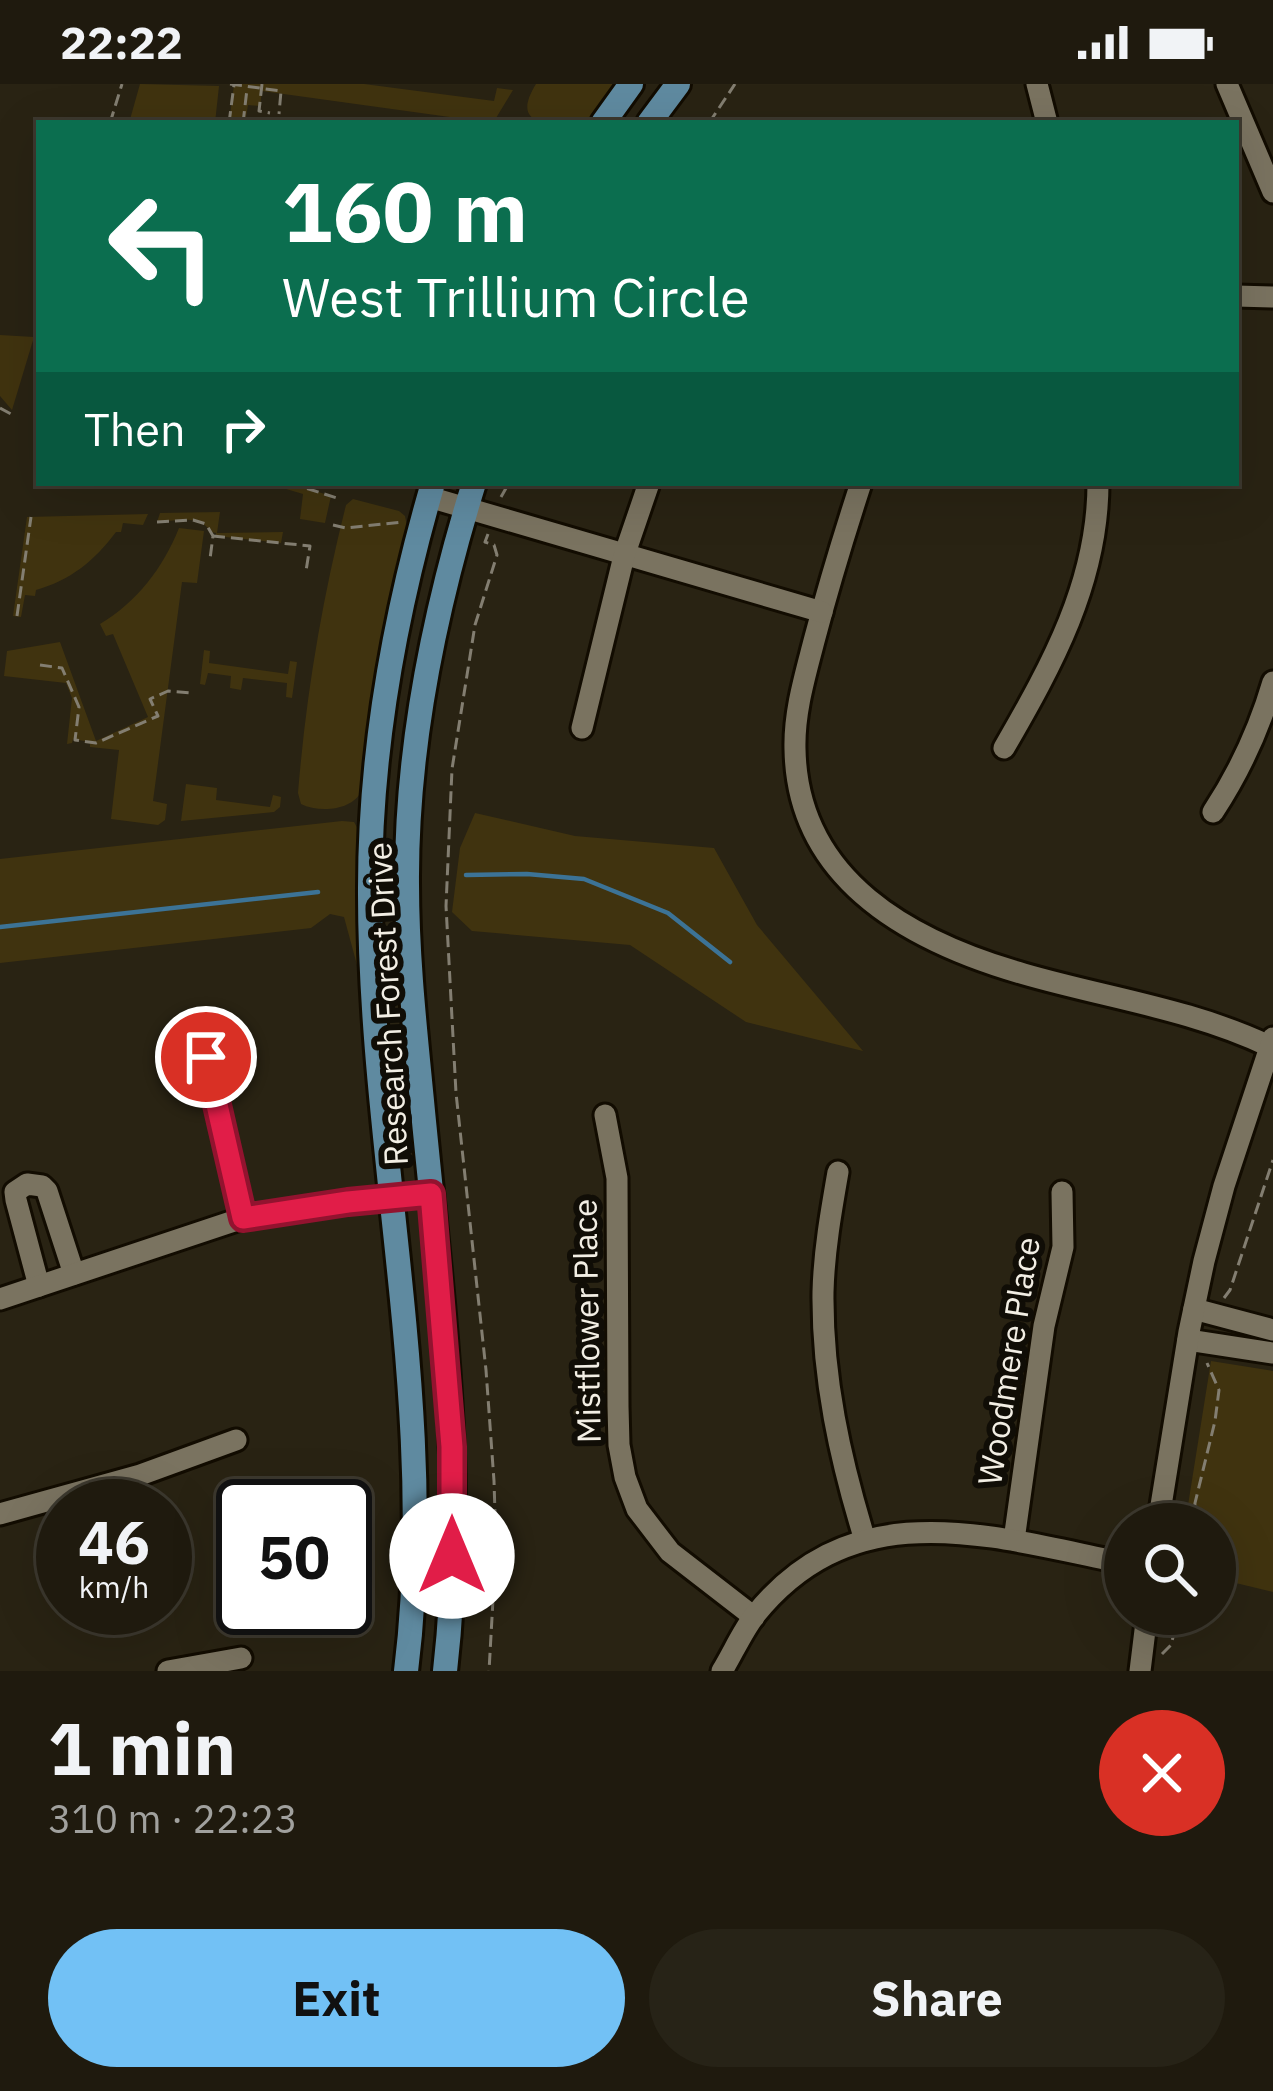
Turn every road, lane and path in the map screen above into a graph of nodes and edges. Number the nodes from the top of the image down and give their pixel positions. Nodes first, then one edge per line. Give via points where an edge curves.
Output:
1 (122, 84) edge
2 (232, 84) edge
3 (631, 84) edge
4 (678, 84) edge
5 (735, 84) edge
6 (1037, 84) edge
7 (1227, 84) edge
8 (248, 86) edge
9 (262, 86) edge
10 (270, 113) dead end
11 (279, 114) dead end
12 (111, 120) edge
13 (229, 120) edge
14 (243, 120) edge
15 (605, 120) edge
16 (651, 120) edge
17 (711, 120) edge
18 (1046, 120) edge
19 (1273, 192) edge
20 (1239, 296) edge
21 (1273, 297) edge
22 (0, 408) edge
23 (11, 414) dead end
24 (299, 486) edge
25 (507, 486) edge
26 (648, 486) edge
27 (860, 486) edge
28 (1097, 486) edge
29 (431, 490) edge
30 (470, 495) edge
31 (340, 499) dead end
32 (494, 516) junction
33 (31, 517) dead end
34 (157, 522) dead end
35 (213, 536) junction
36 (624, 556) junction
37 (210, 559) dead end
38 (307, 571) dead end
39 (822, 612) junction
40 (17, 616) dead end
41 (56, 657) dead end
42 (40, 665) dead end
43 (55, 667) junction
44 (1273, 682) edge
45 (192, 693) dead end
46 (582, 728) dead end
47 (1004, 748) dead end
48 (1213, 812) dead end
49 (1271, 1042) edge
50 (206, 1057) dead end
51 (605, 1115) dead end
52 (838, 1172) dead end
53 (1062, 1192) dead end
54 (431, 1194) junction
55 (392, 1198) junction
56 (243, 1218) junction
57 (74, 1274) junction
58 (39, 1286) junction
59 (0, 1299) edge
60 (1194, 1309) junction
61 (1273, 1330) edge
62 (1188, 1340) junction
63 (1273, 1353) edge
64 (236, 1440) dead end
65 (1161, 1503) edge
66 (0, 1514) edge
67 (865, 1540) junction
68 (1014, 1540) junction
69 (1104, 1559) edge
70 (754, 1617) junction
71 (1147, 1635) edge
72 (1173, 1635) edge
73 (241, 1658) dead end
74 (1147, 1666) edge
75 (167, 1671) edge
76 (406, 1671) edge
77 (445, 1671) edge
78 (489, 1671) edge
79 (722, 1671) edge

1 - 12 path
2 - 8 path
2 - 13 path
3 - 15 main road
4 - 16 main road
5 - 17 path
6 - 18 street
7 - 19 street
8 - 9 path
8 - 14 path
9 - 10 path via 259,111
9 - 11 path via 281,91
20 - 21 street
22 - 23 path
24 - 31 path
25 - 32 path
26 - 36 street
27 - 39 street
28 - 47 street via 1094,538 1070,624
29 - 30 street
29 - 55 main road, Research Forest Drive via 391,664 371,843 375,1014
30 - 32 street
30 - 54 main road, Research Forest Drive via 427,673 408,847
32 - 36 street
32 - 78 path via 485,542 497,555 475,625 452,769 446,906 494,1481
33 - 40 path
34 - 35 path via 199,521
35 - 37 path
35 - 38 path via 310,546
36 - 39 street
36 - 46 street
39 - 49 street via 796,717 796,770 817,838 855,890 906,927 989,962
41 - 43 path
42 - 43 path
43 - 45 path via 79,707 75,740 96,742 158,716 150,699 167,691
44 - 48 street via 1255,738
49 - 60 street
50 - 56 street
51 - 70 street, Mistflower Place via 616,1178 625,1477 637,1509 670,1552
52 - 67 street via 823,1292 826,1358 834,1424
53 - 68 street, Woodmere Place via 1063,1247
54 - 55 street
54 - 77 main road, Research Forest Drive via 452,1447
55 - 56 street
55 - 76 main road, Research Forest Drive via 415,1454
56 - 57 street
57 - 58 street
57 - 58 street via 47,1191 27,1184 16,1201
58 - 59 street
60 - 61 street
60 - 62 street
62 - 63 street
62 - 65 street
64 - 66 street
67 - 68 street via 914,1531
67 - 70 street via 802,1570
68 - 69 street
70 - 79 street
71 - 74 street
72 - 74 path
73 - 75 street

